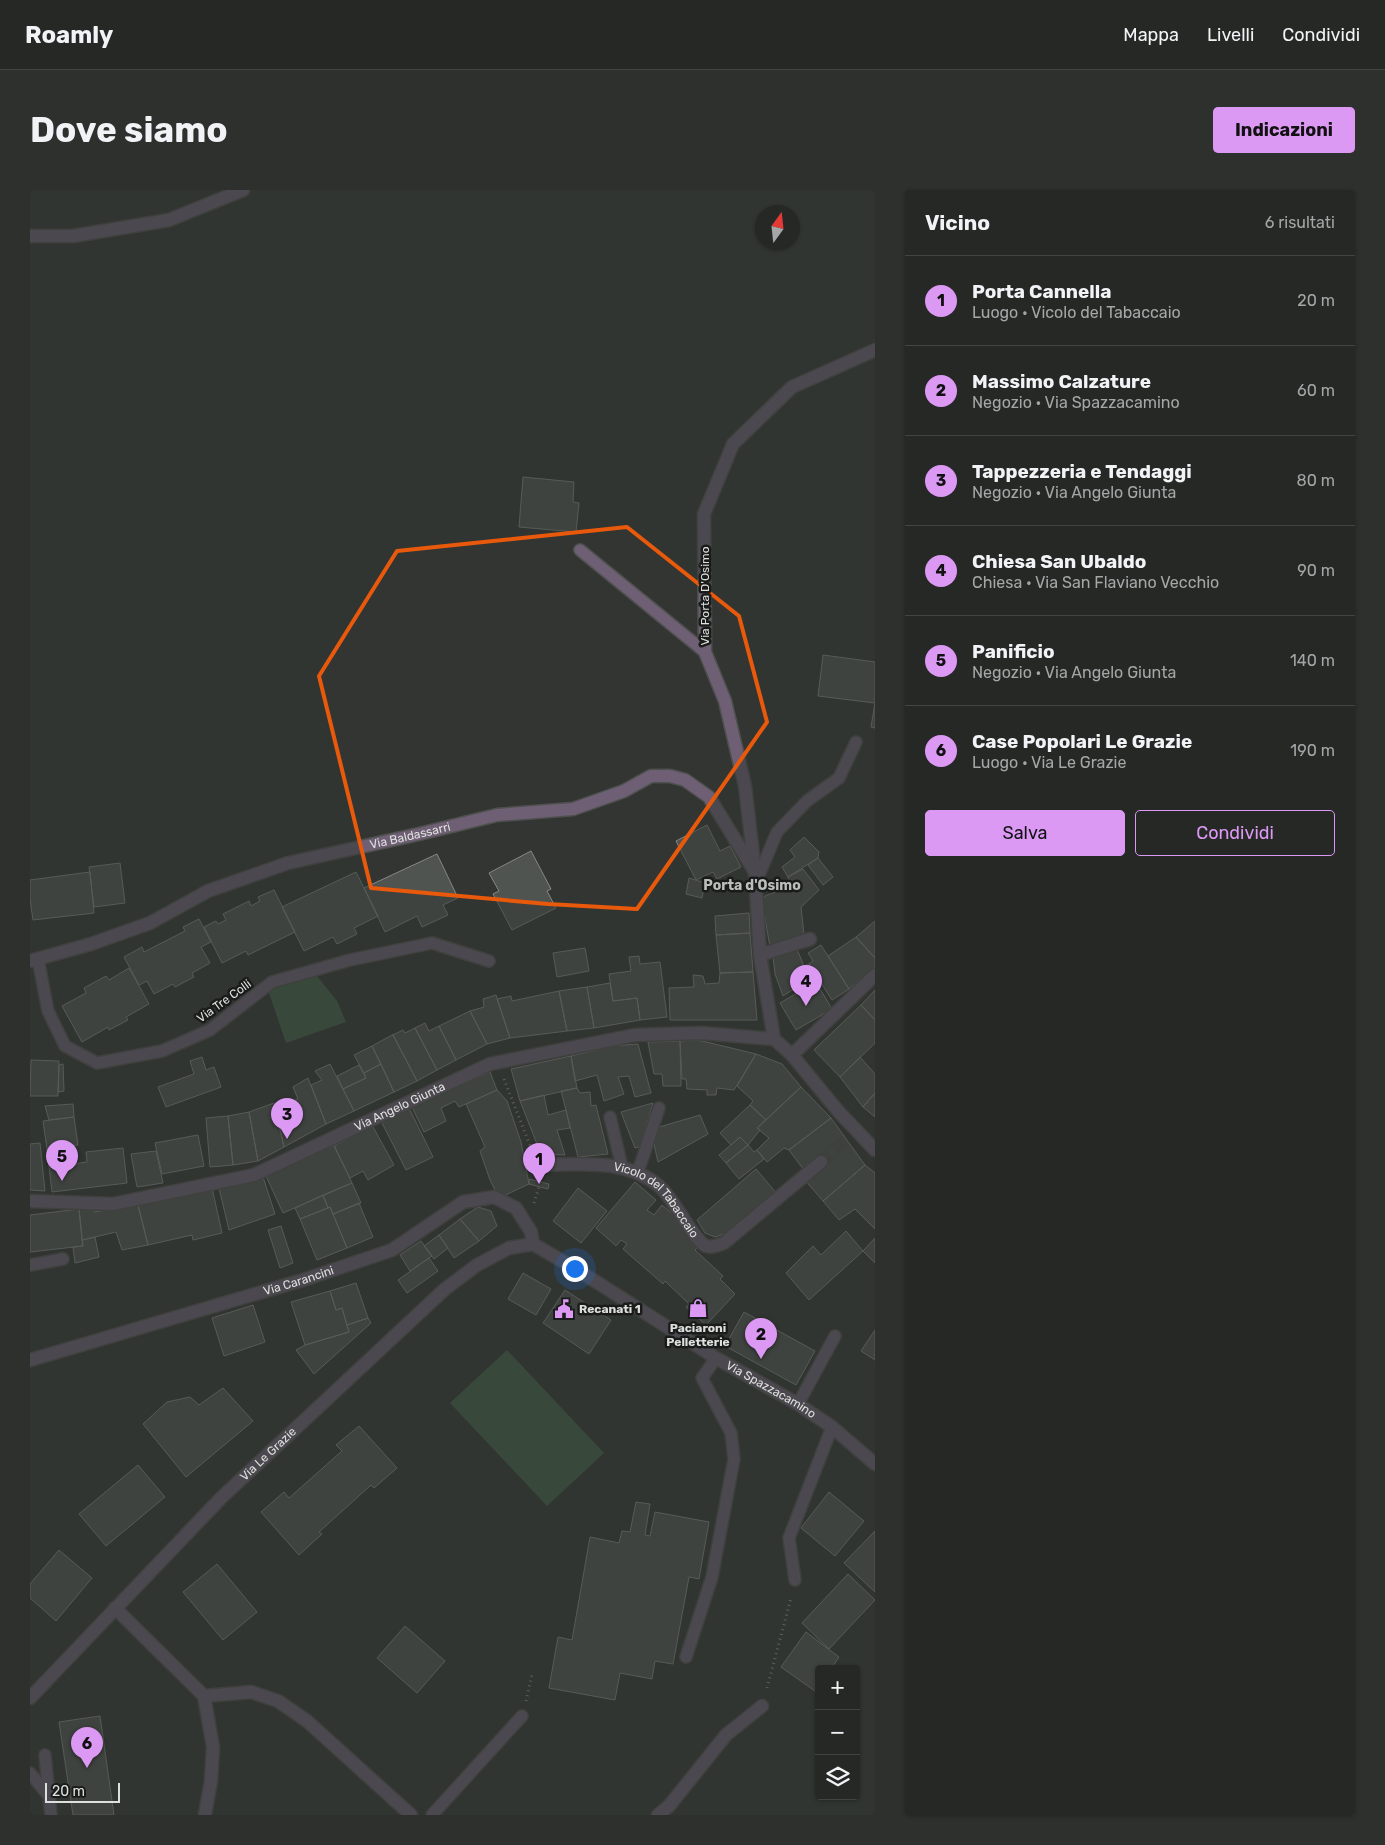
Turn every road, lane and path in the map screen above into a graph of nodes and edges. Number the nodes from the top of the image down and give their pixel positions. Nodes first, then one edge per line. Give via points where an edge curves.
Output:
1 (243, 190) edge
2 (30, 236) edge
3 (875, 350) edge
4 (580, 550) dead end
5 (705, 652) junction
6 (856, 742) dead end
7 (755, 877) junction
8 (810, 939) dead end
9 (760, 955) junction
10 (34, 960) edge
11 (489, 960) dead end
12 (875, 976) edge
13 (774, 1039) junction
14 (792, 1055) junction
15 (497, 1062) junction
16 (659, 1108) dead end
17 (610, 1117) dead end
18 (875, 1150) edge
19 (821, 1162) tunnel mouth
20 (544, 1166) joint
21 (622, 1167) junction
22 (638, 1172) junction
23 (30, 1202) edge
24 (533, 1244) junction
25 (63, 1259) dead end
26 (30, 1265) edge
27 (835, 1336) dead end
28 (716, 1358) junction
29 (30, 1360) edge
30 (798, 1404) junction
31 (832, 1427) junction
32 (875, 1464) edge
33 (795, 1580) joint
34 (115, 1608) junction
35 (686, 1657) dead end
36 (532, 1675) dead end
37 (204, 1696) junction
38 (30, 1698) edge
39 (762, 1706) joint
40 (522, 1716) joint
41 (44, 1755) dead end
42 (30, 1773) edge
43 (49, 1796) junction
44 (205, 1814) edge
45 (51, 1815) edge
46 (411, 1815) edge
47 (432, 1815) edge
48 (658, 1815) edge

1 - 2 street via 169,220 73,236
3 - 5 street, Via Porta D'Osimo via 792,388 733,444 704,514
4 - 5 lane
5 - 7 street, Via Porta D'Osimo via 725,701 745,786
6 - 7 lane via 839,778 807,801 778,832
7 - 9 street, Via Porta D'Osimo
7 - 10 street, Via Baldassarri via 709,797 685,780 651,776 624,791 573,809 497,815 288,863 208,890 150,924
8 - 9 street
9 - 13 street, Via Porta D'Osimo
10 - 11 lane, Via Tre Colli via 48,1011 65,1046 97,1063 162,1051 210,1030 272,982 350,960 432,943
12 - 14 street
13 - 14 street
13 - 15 street, Via Angelo Giunta via 702,1033 635,1035
14 - 18 street via 851,1135
15 - 20 path via 534,1157
15 - 23 street, Via Angelo Giunta via 254,1174 113,1204
16 - 22 lane
17 - 21 lane
19 - 22 street, Vicolo del Tabaccaio via 724,1243 714,1247 705,1245 696,1236 670,1196
20 - 21 street, Vicolo del Tabaccaio via 586,1164
21 - 22 street, Vicolo del Tabaccaio
24 - 28 street, Via Spazzacamino
24 - 29 street, Via Carancini via 516,1208 494,1197 463,1202 392,1250 303,1280
24 - 34 street, Via Le Grazie via 508,1248 477,1265 445,1289 221,1498
25 - 26 lane
27 - 30 lane
28 - 30 street, Via Spazzacamino
28 - 35 lane via 702,1378 731,1433 734,1459 712,1577
30 - 31 street, Via Spazzacamino
31 - 32 street, Via Spazzacamino
31 - 33 lane via 789,1538
33 - 39 path
34 - 37 street
34 - 38 street, Via Le Grazie
36 - 40 path
37 - 44 street via 213,1747 212,1781
37 - 46 street via 251,1692 278,1701 307,1721
39 - 48 street via 726,1735 669,1806
40 - 47 lane
41 - 43 lane
42 - 43 lane
43 - 45 lane

